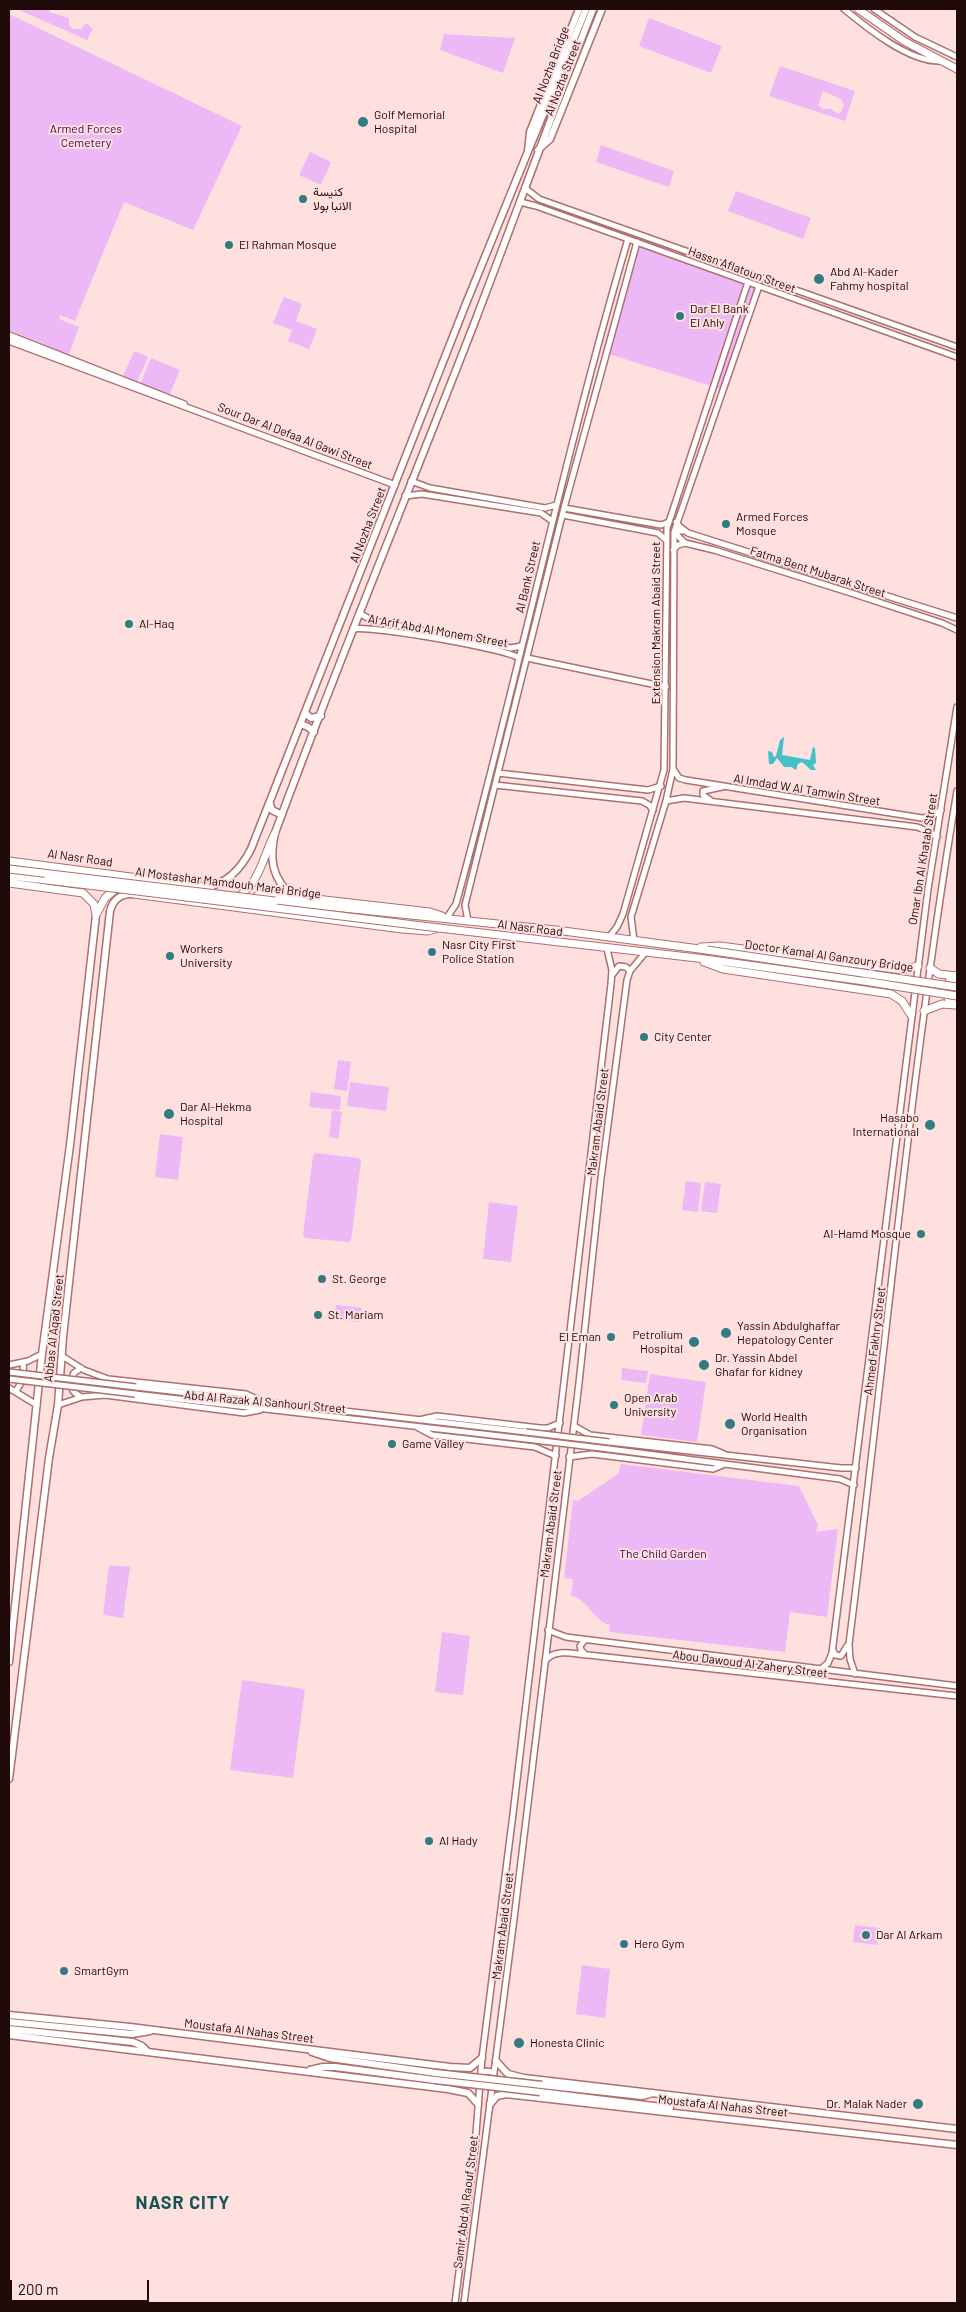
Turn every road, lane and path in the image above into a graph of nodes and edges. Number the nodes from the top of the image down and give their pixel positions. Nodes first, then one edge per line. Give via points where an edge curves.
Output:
1 (579, 9) edge
2 (586, 9) edge
3 (593, 9) edge
4 (602, 9) edge
5 (844, 9) edge
6 (858, 9) edge
7 (874, 9) edge
8 (957, 57) edge
9 (940, 61) junction
10 (957, 69) edge
11 (541, 130) junction
12 (538, 150) junction
13 (528, 153) junction
14 (525, 188) junction
15 (539, 199) junction
16 (520, 202) junction
17 (536, 206) junction
18 (628, 239) junction
19 (637, 242) junction
20 (623, 253) junction
21 (633, 256) junction
22 (748, 282) junction
23 (759, 286) junction
24 (746, 290) junction
25 (756, 293) junction
26 (824, 300) junction
27 (834, 303) junction
28 (820, 309) junction
29 (831, 312) junction
30 (876, 318) junction
31 (872, 327) junction
32 (9, 335) edge
33 (9, 341) edge
34 (957, 347) edge
35 (42, 350) junction
36 (957, 356) edge
37 (411, 481) junction
38 (396, 485) junction
39 (422, 486) junction
40 (420, 494) junction
41 (405, 496) junction
42 (556, 505) junction
43 (564, 508) junction
44 (542, 510) junction
45 (579, 510) junction
46 (563, 515) junction
47 (578, 518) junction
48 (552, 521) junction
49 (669, 522) junction
50 (676, 522) junction
51 (654, 524) junction
52 (652, 532) junction
53 (685, 532) junction
54 (666, 540) junction
55 (685, 543) junction
56 (673, 551) junction
57 (759, 554) junction
58 (756, 563) junction
59 (359, 614) junction
60 (957, 618) edge
61 (373, 621) junction
62 (371, 628) junction
63 (353, 629) junction
64 (957, 630) edge
65 (522, 646) junction
66 (510, 651) junction
67 (519, 658) junction
68 (527, 658) junction
69 (666, 687) junction
70 (957, 707) edge
71 (305, 713) junction
72 (321, 716) junction
73 (956, 723) edge
74 (301, 724) junction
75 (314, 732) junction
76 (673, 769) junction
77 (498, 773) junction
78 (511, 774) junction
79 (495, 784) junction
80 (661, 785) junction
81 (508, 786) junction
82 (722, 786) junction
83 (630, 788) junction
84 (957, 790) edge
85 (628, 799) junction
86 (666, 801) junction
87 (714, 802) junction
88 (270, 804) junction
89 (653, 810) junction
90 (941, 810) junction
91 (282, 815) junction
92 (918, 818) junction
93 (917, 827) junction
94 (275, 833) junction
95 (937, 837) junction
96 (9, 860) edge
97 (9, 869) edge
98 (76, 869) junction
99 (9, 876) edge
100 (153, 880) junction
101 (9, 883) edge
102 (207, 887) junction
103 (79, 892) junction
104 (134, 894) joint
105 (292, 896) junction
106 (458, 897) junction
107 (466, 899) junction
108 (205, 904) junction
109 (259, 911) junction
110 (96, 915) junction
111 (446, 918) junction
112 (621, 920) junction
113 (468, 921) junction
114 (630, 923) junction
115 (439, 928) junction
116 (609, 937) junction
117 (634, 940) junction
118 (697, 948) junction
119 (607, 949) junction
120 (646, 953) junction
121 (698, 958) junction
122 (918, 966) junction
123 (930, 968) junction
124 (892, 969) junction
125 (630, 971) junction
126 (612, 976) junction
127 (957, 977) edge
128 (957, 983) edge
129 (937, 984) junction
130 (957, 987) edge
131 (891, 994) junction
132 (957, 996) edge
133 (957, 1004) edge
134 (924, 1011) junction
135 (911, 1016) junction
136 (42, 1354) junction
137 (62, 1356) junction
138 (23, 1362) junction
139 (9, 1365) edge
140 (81, 1368) junction
141 (9, 1372) edge
142 (9, 1379) edge
143 (9, 1388) edge
144 (16, 1392) junction
145 (82, 1397) junction
146 (263, 1402) junction
147 (37, 1405) junction
148 (58, 1405) junction
149 (262, 1409) junction
150 (419, 1420) junction
151 (560, 1423) junction
152 (574, 1426) junction
153 (417, 1427) junction
154 (537, 1428) junction
155 (596, 1436) junction
156 (535, 1447) junction
157 (596, 1454) junction
158 (556, 1456) junction
159 (727, 1456) junction
160 (570, 1457) junction
161 (726, 1464) junction
162 (841, 1468) junction
163 (856, 1468) junction
164 (840, 1479) junction
165 (854, 1485) junction
166 (548, 1630) junction
167 (586, 1640) junction
168 (850, 1640) junction
169 (832, 1647) junction
170 (588, 1655) junction
171 (9, 1662) edge
172 (544, 1662) junction
173 (821, 1669) junction
174 (856, 1674) junction
175 (922, 1682) junction
176 (934, 1684) junction
177 (957, 1686) edge
178 (920, 1692) junction
179 (933, 1694) junction
180 (957, 1696) edge
181 (9, 1779) edge
182 (10, 2016) edge
183 (9, 2022) edge
184 (9, 2029) edge
185 (152, 2030) junction
186 (66, 2031) junction
187 (9, 2035) edge
188 (484, 2046) junction
189 (497, 2049) junction
190 (308, 2050) junction
191 (148, 2051) junction
192 (482, 2058) junction
193 (496, 2060) junction
194 (450, 2067) junction
195 (309, 2070) junction
196 (494, 2074) junction
197 (524, 2078) junction
198 (480, 2084) junction
199 (448, 2089) junction
200 (654, 2092) junction
201 (520, 2096) junction
202 (478, 2104) junction
203 (490, 2104) junction
204 (690, 2114) junction
205 (957, 2129) edge
206 (957, 2145) edge
207 (455, 2303) edge
208 (464, 2303) edge

1 - 13 main road, Al Nozha Street via 529,137
2 - 11 main road, Al Nozha Bridge
3 - 11 main road, Al Nozha Bridge
4 - 12 main road, Al Nozha Street via 550,139
5 - 9 street via 896,46 923,59
6 - 9 highway
7 - 8 street via 924,42
9 - 10 highway
11 - 12 main road, Al Nozha Street
11 - 13 main road, Al Nozha Street
12 - 14 main road, Al Nozha Street
13 - 38 main road, Al Nozha Street
14 - 15 street, Hassn Aflatoun Street
14 - 16 main road, Al Nozha Street
15 - 17 street
15 - 26 street, Hassn Aflatoun Street
16 - 17 street, Hassn Aflatoun Street
16 - 37 main road, Al Nozha Street
17 - 18 street, Hassn Aflatoun Street
18 - 19 street, Hassn Aflatoun Street
18 - 20 street, Al Bank Street
19 - 21 street, Al Bank Street
19 - 22 street, Hassn Aflatoun Street
20 - 21 street
20 - 42 street, Al Bank Street
21 - 43 street, Al Bank Street
22 - 23 street, Hassn Aflatoun Street
22 - 24 street, Extension Makram Abaid Street
23 - 25 street, Extension Makram Abaid Street
23 - 28 street, Hassn Aflatoun Street
24 - 25 street
24 - 49 street, Extension Makram Abaid Street
25 - 50 street, Extension Makram Abaid Street
26 - 27 street, Hassn Aflatoun Street
26 - 28 street
27 - 29 street
27 - 30 street, Hassn Aflatoun Street
28 - 29 street, Hassn Aflatoun Street
29 - 31 street, Hassn Aflatoun Street
30 - 31 street
30 - 34 street, Hassn Aflatoun Street
31 - 36 street, Hassn Aflatoun Street
32 - 35 main road, Sour Dar Al Defaa Al Gawi Street
33 - 35 main road, Sour Dar Al Defaa Al Gawi Street
35 - 38 main road, Sour Dar Al Defaa Al Gawi Street
37 - 39 street
37 - 41 main road, Al Nozha Street
38 - 71 main road, Al Nozha Street
39 - 40 street
39 - 44 street
40 - 41 street
40 - 44 street
41 - 59 main road, Al Nozha Street
42 - 44 street
42 - 48 street, Al Bank Street
43 - 45 street
43 - 46 street, Al Bank Street
44 - 48 street
45 - 47 street
45 - 51 street
46 - 47 street
46 - 68 street, Al Bank Street
47 - 52 street
48 - 65 street, Al Bank Street
49 - 51 street
49 - 54 street, Extension Makram Abaid Street
50 - 53 street
50 - 56 street, Extension Makram Abaid Street
51 - 52 street
52 - 54 street
53 - 55 street via 676,534
53 - 57 street, Fatma Bent Mubarak Street
54 - 69 street, Extension Makram Abaid Street
55 - 56 street
55 - 58 street, Fatma Bent Mubarak Street
56 - 76 street, Extension Makram Abaid Street
57 - 58 street
57 - 60 street, Fatma Bent Mubarak Street
58 - 64 street, Fatma Bent Mubarak Street
59 - 61 street, Al Arif Abd Al Monem Street
59 - 63 main road, Al Nozha Street
61 - 62 street
61 - 66 street, Al Arif Abd Al Monem Street
62 - 63 street, Al Arif Abd Al Monem Street
62 - 66 street, Al Arif Abd Al Monem Street
63 - 72 main road, Al Nozha Street
65 - 66 street, Al Arif Abd Al Monem Street
65 - 67 street, Al Bank Street
66 - 67 street, Al Arif Abd Al Monem Street
67 - 106 street, Al Bank Street
68 - 69 street
68 - 77 street, Al Bank Street
69 - 80 street, Extension Makram Abaid Street via 665,763
70 - 73 street, Omar Ibn Al Khatab Street
71 - 72 main road via 314,718
71 - 74 main road, Al Nozha Street
72 - 75 main road, Al Nozha Street
73 - 90 street, Omar Ibn Al Khatab Street
74 - 75 main road
74 - 88 main road, Al Nozha Street
75 - 91 main road, Al Nozha Street
76 - 82 street, Al Imdad W Al Tamwin Street via 682,780
76 - 86 street, Extension Makram Abaid Street
77 - 78 street
77 - 79 street, Al Bank Street
78 - 81 street via 507,779
78 - 83 street
79 - 81 street
79 - 107 street, Al Bank Street
80 - 83 street via 651,790
80 - 89 street, Extension Makram Abaid Street
81 - 85 street
82 - 87 street via 703,791 702,795
82 - 92 street, Al Imdad W Al Tamwin Street
83 - 85 street
84 - 123 street, Omar Ibn Al Khatab Street
85 - 89 street via 647,803
86 - 87 street, Al Imdad W Al Tamwin Street via 680,798
86 - 114 street, Extension Makram Abaid Street
87 - 93 street, Al Imdad W Al Tamwin Street
88 - 91 main road via 272,810
88 - 102 main road, Al Nozha Street via 245,861 229,877
89 - 112 street, Extension Makram Abaid Street
90 - 92 street, Al Imdad W Al Tamwin Street via 932,817
90 - 95 street, Omar Ibn Al Khatab Street
91 - 94 main road, Al Nozha Street
92 - 93 street via 921,822
93 - 95 street, Al Imdad W Al Tamwin Street
94 - 105 main road, Al Nozha Street via 273,866 282,887
94 - 108 highway via 249,889 229,901
95 - 122 street, Omar Ibn Al Khatab Street
96 - 98 highway, Al Nasr Road
97 - 111 highway, Al Mostashar Mamdouh Marei Bridge, bridge
98 - 100 highway, Al Nasr Road
98 - 103 highway via 82,872 85,881
99 - 115 highway, Al Mostashar Mamdouh Marei Bridge, bridge
100 - 102 highway, Al Nasr Road
100 - 110 highway via 117,888 102,902
101 - 103 highway
102 - 108 highway via 212,895
103 - 110 highway via 92,900
104 - 108 highway, Al Nasr Road
104 - 137 main road, Abbas Al Aqad Street via 117,898 110,911
105 - 109 highway, Al Nasr Road via 263,893 254,901
105 - 111 highway, Al Nasr Road via 430,912
106 - 107 street via 460,901
106 - 111 street, Al Bank Street
107 - 113 street, Al Bank Street
108 - 109 highway, Al Nasr Road
109 - 115 highway, Al Nasr Road via 428,931
110 - 136 main road, Abbas Al Aqad Street
111 - 113 highway, Al Nasr Road
112 - 114 street via 624,924
112 - 116 street, Extension Makram Abaid Street
113 - 116 highway, Al Nasr Road
114 - 117 street, Extension Makram Abaid Street
115 - 119 highway, Al Nasr Road
116 - 117 highway, Al Nasr Road
117 - 118 highway, Al Nasr Road
118 - 124 highway, Al Nasr Road via 720,946
118 - 129 highway, Doctor Kamal Al Ganzoury Bridge, bridge
119 - 120 highway, Al Nasr Road
119 - 126 street, Makram Abaid Street
120 - 121 highway, Al Nasr Road
120 - 125 street
121 - 131 highway, Al Nasr Road via 723,968
121 - 132 highway, Doctor Kamal Al Ganzoury Bridge, bridge
122 - 124 highway, Al Nasr Road via 906,970
122 - 135 street, Omar Ibn Al Khatab Street
123 - 127 highway via 939,974
123 - 134 street, Omar Ibn Al Khatab Street
124 - 131 highway via 896,981
125 - 126 street via 619,966
125 - 152 street, Makram Abaid Street via 600,1187
126 - 151 street, Makram Abaid Street
127 - 133 highway via 950,980 944,989 948,998
128 - 129 highway, bridge
129 - 130 highway, Doctor Kamal Al Ganzoury Bridge, bridge
131 - 135 highway via 902,1001
133 - 134 highway via 942,1004
134 - 168 street, Ahmed Fakhry Street
135 - 163 street, Ahmed Fakhry Street
136 - 138 street
136 - 147 main road, Abbas Al Aqad Street
137 - 140 street, Abd Al Razak Al Sanhouri Street
137 - 148 main road, Abbas Al Aqad Street
138 - 139 street
138 - 144 street via 24,1378
140 - 145 street via 74,1374 71,1385
140 - 146 street, Abd Al Razak Al Sanhouri Street via 116,1380 246,1394
141 - 146 street, bridge
142 - 149 street, bridge
143 - 144 street
144 - 147 street
145 - 148 street, Abd Al Razak Al Sanhouri Street
145 - 149 street, Abd Al Razak Al Sanhouri Street via 114,1396 244,1413
146 - 150 street, Abd Al Razak Al Sanhouri Street
147 - 171 main road, Abbas Al Aqad Street
148 - 181 main road, Abbas Al Aqad Street
149 - 153 street, Abd Al Razak Al Sanhouri Street
150 - 154 street, Abd Al Razak Al Sanhouri Street via 437,1416
150 - 159 street, bridge
151 - 154 street, Abd Al Razak Al Sanhouri Street
151 - 158 street, Makram Abaid Street
152 - 155 street via 583,1433
152 - 160 street, Makram Abaid Street
153 - 156 street, Abd Al Razak Al Sanhouri Street via 432,1435
153 - 161 street, bridge
154 - 156 street via 540,1439
155 - 157 street via 592,1446
155 - 159 street via 712,1449
156 - 158 street, Abd Al Razak Al Sanhouri Street
157 - 160 street
157 - 161 street via 713,1469
158 - 188 street, Makram Abaid Street
159 - 162 street
160 - 166 street, Makram Abaid Street
161 - 164 street
162 - 163 street
162 - 164 street via 843,1474
163 - 165 street, Ahmed Fakhry Street
164 - 165 street
165 - 169 street, Ahmed Fakhry Street
166 - 167 street, Abou Dawoud Al Zahery Street
166 - 172 street, Makram Abaid Street
167 - 170 street via 580,1648
167 - 173 street, Abou Dawoud Al Zahery Street
168 - 169 street via 841,1656 835,1655
168 - 174 street, Ahmed Fakhry Street via 850,1660
169 - 173 street, Ahmed Fakhry Street via 830,1659
170 - 172 street, Abou Dawoud Al Zahery Street via 557,1653
170 - 178 street, Abou Dawoud Al Zahery Street
172 - 189 street, Makram Abaid Street
173 - 174 street, Abou Dawoud Al Zahery Street
174 - 175 street, Abou Dawoud Al Zahery Street
175 - 176 street, Abou Dawoud Al Zahery Street
175 - 178 street via 924,1687
176 - 177 street, Abou Dawoud Al Zahery Street
176 - 179 street via 931,1688
178 - 179 street, Abou Dawoud Al Zahery Street
179 - 180 street, Abou Dawoud Al Zahery Street
182 - 185 main road, Moustafa Al Nahas Street
183 - 186 main road
184 - 186 main road
185 - 186 main road via 132,2034
185 - 190 main road, Moustafa Al Nahas Street
186 - 191 main road via 133,2042
187 - 191 main road
188 - 189 street via 488,2051
188 - 192 street, Makram Abaid Street
189 - 193 street, Makram Abaid Street
190 - 194 main road, Moustafa Al Nahas Street
190 - 200 main road, bridge via 330,2058 462,2077 642,2096
191 - 195 main road
192 - 194 main road, Moustafa Al Nahas Street via 470,2068
192 - 198 street, Makram Abaid Street
193 - 196 street, Makram Abaid Street
193 - 197 main road, Moustafa Al Nahas Street via 508,2074
194 - 199 main road via 455,2078
195 - 199 main road
195 - 204 main road, bridge via 335,2067 651,2104
196 - 198 street via 486,2072
196 - 203 street, Makram Abaid Street
197 - 200 main road, Moustafa Al Nahas Street
197 - 201 main road via 518,2087
198 - 202 street, Makram Abaid Street
199 - 202 main road via 468,2093
200 - 205 main road, Moustafa Al Nahas Street
201 - 203 main road, Moustafa Al Nahas Street via 500,2095
201 - 204 main road, Moustafa Al Nahas Street
202 - 207 street, Samir Abd Al Raouf Street
203 - 208 street, Samir Abd Al Raouf Street
204 - 206 main road, Moustafa Al Nahas Street

